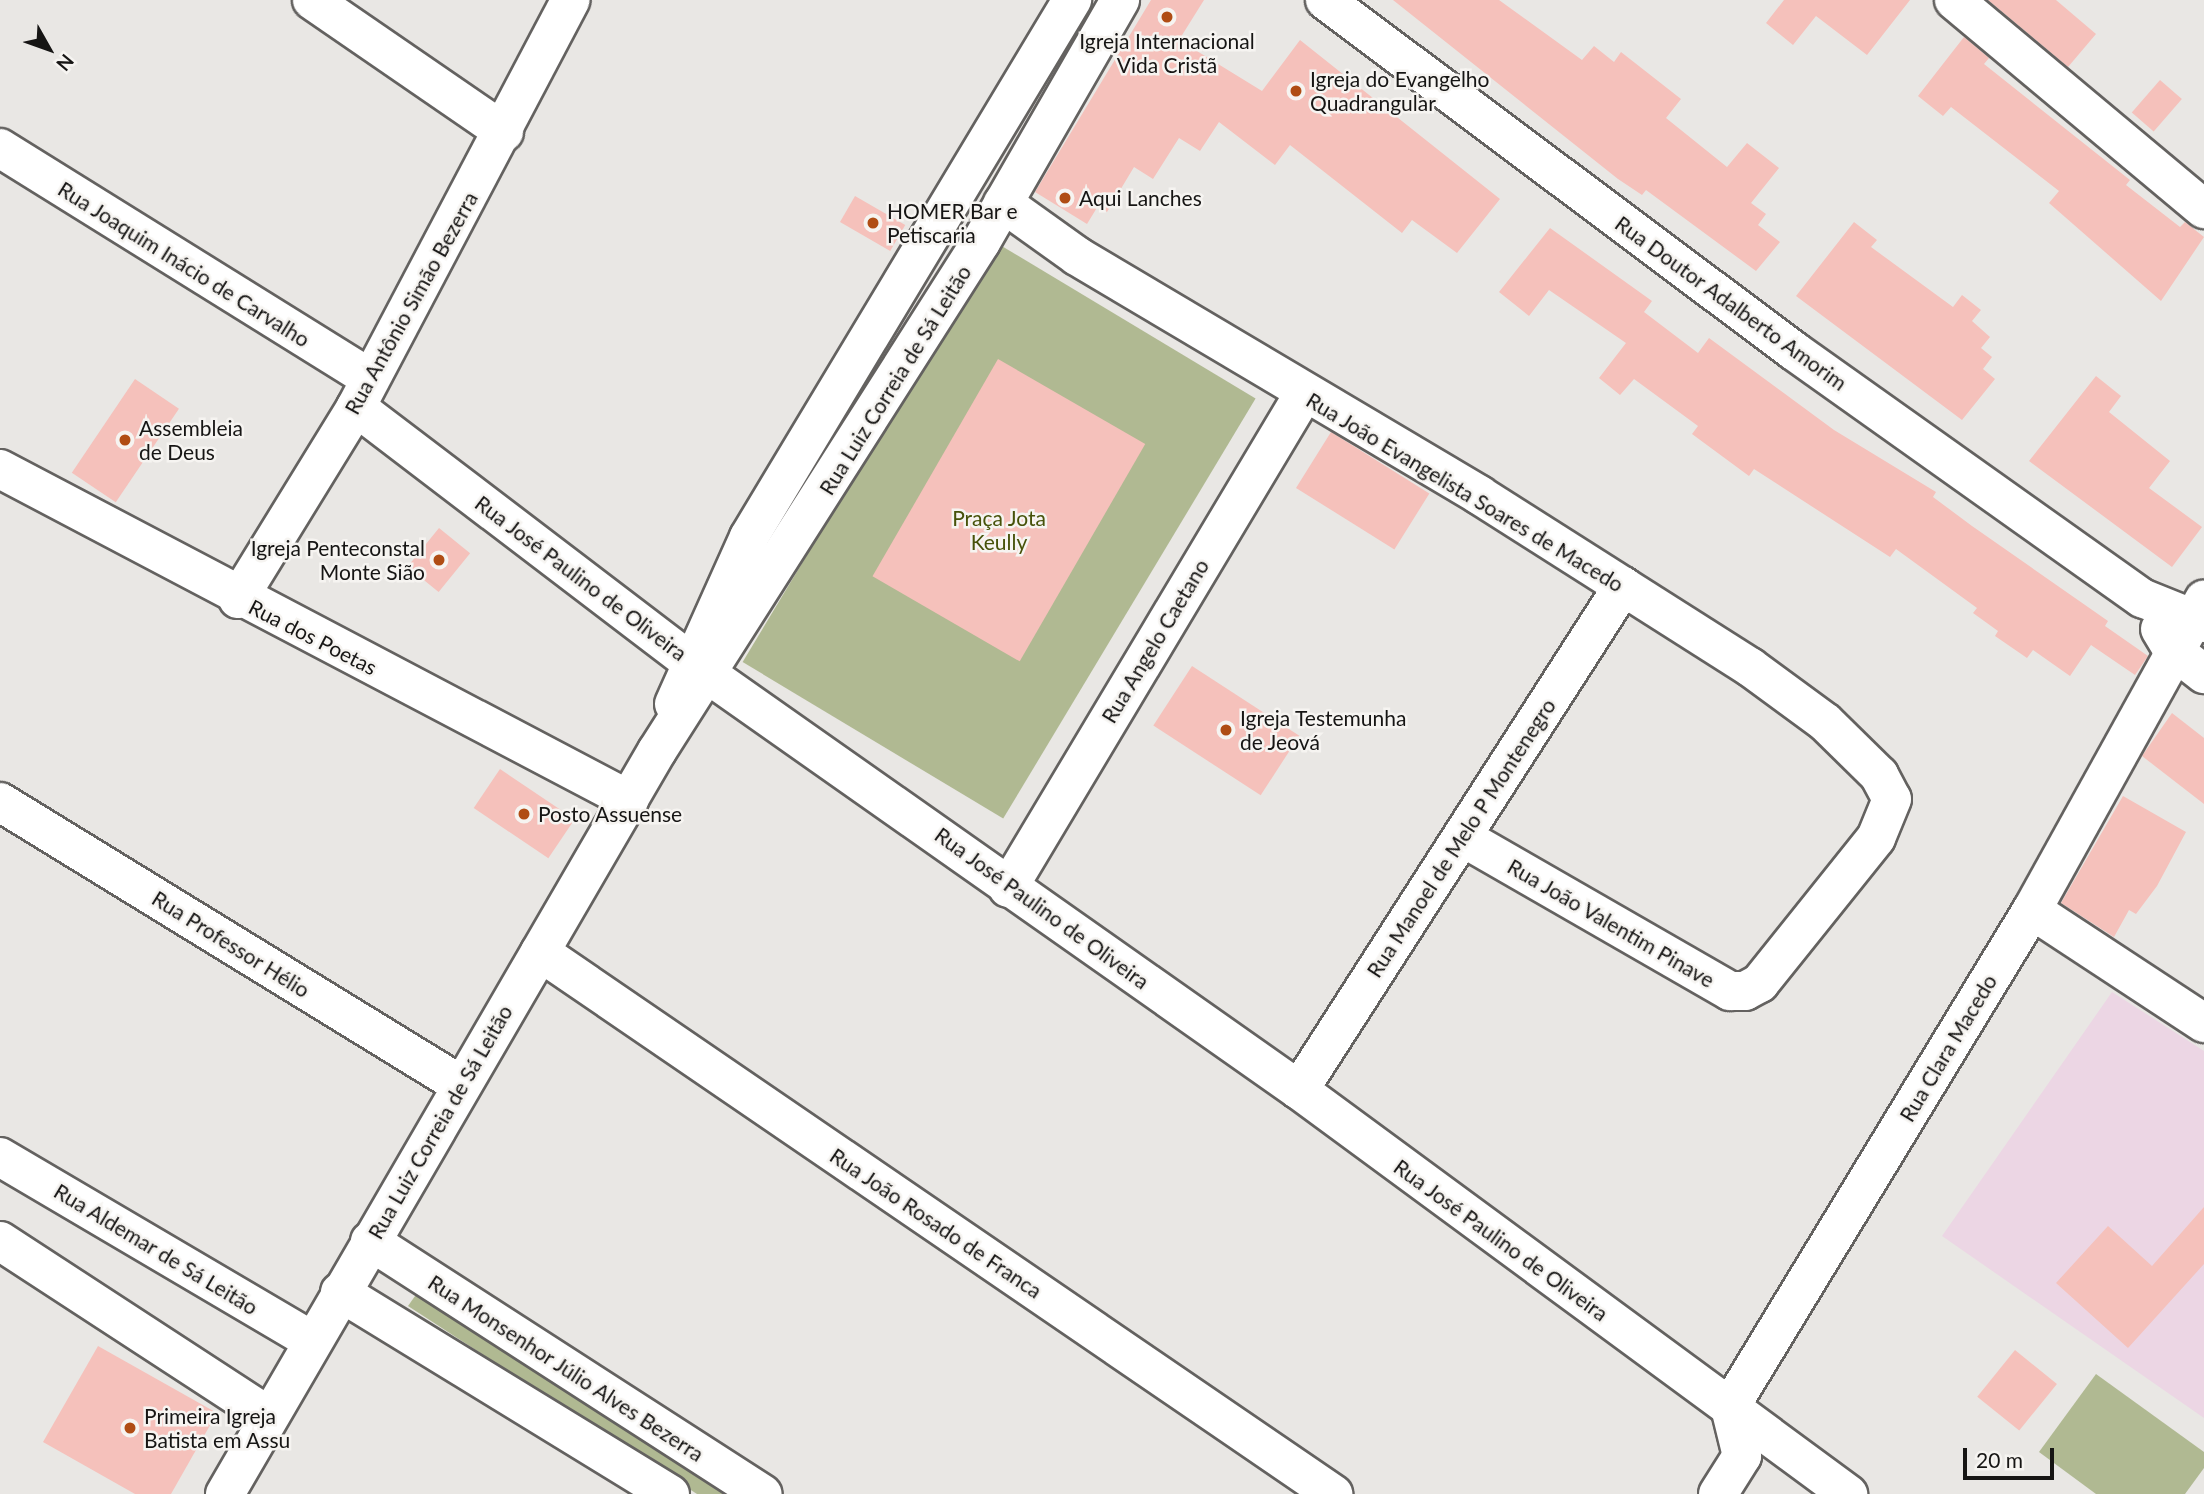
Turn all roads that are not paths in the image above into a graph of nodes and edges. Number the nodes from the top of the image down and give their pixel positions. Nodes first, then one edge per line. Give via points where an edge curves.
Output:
1 (312, 0) edge
2 (571, 0) edge
3 (1072, 0) edge
4 (1120, 0) edge
5 (1325, 0) edge
6 (1954, 0) edge
7 (504, 132) junction
8 (0, 148) edge
9 (1003, 203) junction
10 (2204, 209) edge
11 (362, 392) junction
12 (1303, 395) junction
13 (0, 469) edge
14 (1623, 586) junction
15 (2142, 598) junction
16 (238, 599) junction
17 (2201, 613) edge
18 (2172, 649) junction
19 (701, 667) junction
20 (2204, 674) edge
21 (629, 800) junction
22 (0, 802) edge
23 (1890, 813) joint
24 (1462, 837) junction
25 (1008, 888) junction
26 (2032, 909) junction
27 (540, 952) junction
28 (2204, 1024) edge
29 (461, 1086) junction
30 (1299, 1090) junction
31 (0, 1157) edge
32 (0, 1241) edge
33 (370, 1241) junction
34 (340, 1293) junction
35 (312, 1341) junction
36 (1730, 1407) junction
37 (268, 1416) junction
38 (225, 1494) edge
39 (670, 1494) edge
40 (762, 1494) edge
41 (1333, 1494) edge
42 (1718, 1494) edge
43 (1848, 1494) edge

1 - 7 street
2 - 7 street, Rua Antônio Simão Bezerra
3 - 19 street, Rua Luiz Correia de Sá Leitão via 750,537
4 - 9 street, Rua Luiz Correia de Sá Leitão
5 - 15 street, Rua Doutor Adalberto Amorim via 1794,351
6 - 10 street
7 - 11 street, Rua Antônio Simão Bezerra
8 - 11 street, Rua Joaquim Inácio de Carvalho
9 - 12 street, Rua João Evangelista Soares de Macedo
9 - 19 street, Rua Luiz Correia de Sá Leitão
11 - 16 street, Rua Antônio Simão Bezerra
11 - 19 street, Rua José Paulino de Oliveira
12 - 14 street, Rua João Evangelista Soares de Macedo
12 - 25 street, Rua Angelo Caetano
13 - 16 street, Rua dos Poetas
14 - 23 street, Rua João Evangelista Soares de Macedo via 1825,722 1888,789
14 - 24 street, Rua Manoel de Melo P Montenegro
15 - 17 street, Rua Doutor Adalberto Amorim
15 - 18 street, Rua Doutor Adalberto Amorim
16 - 21 street, Rua dos Poetas
17 - 18 street, Rua Clara Macedo
18 - 20 street, Rua Doutor Adalberto Amorim
18 - 26 street, Rua Clara Macedo
19 - 21 street, Rua Luiz Correia de Sá Leitão
19 - 25 street, Rua José Paulino de Oliveira
21 - 27 street, Rua Luiz Correia de Sá Leitão
22 - 29 street, Rua Professor Hélio
23 - 24 street, Rua João Valentim Pinave via 1760,983 1730,991
24 - 30 street, Rua Manoel de Melo P Montenegro
25 - 30 street, Rua José Paulino de Oliveira
26 - 28 street
26 - 36 street, Rua Clara Macedo
27 - 29 street, Rua Luiz Correia de Sá Leitão
27 - 41 street, Rua João Rosado de Franca
29 - 33 street, Rua Luiz Correia de Sá Leitão
30 - 36 street, Rua José Paulino de Oliveira
31 - 35 street, Rua Aldemar de Sá Leitão
32 - 37 street
33 - 34 street, Rua Luiz Correia de Sá Leitão
33 - 40 street, Rua Monsenhor Júlio Alves Bezerra
34 - 35 street, Rua Luiz Correia de Sá Leitão
34 - 39 street
35 - 37 street, Rua Luiz Correia de Sá Leitão
36 - 42 street via 1742,1456
36 - 43 street, Rua José Paulino de Oliveira
37 - 38 street, Rua Luiz Correia de Sá Leitão

